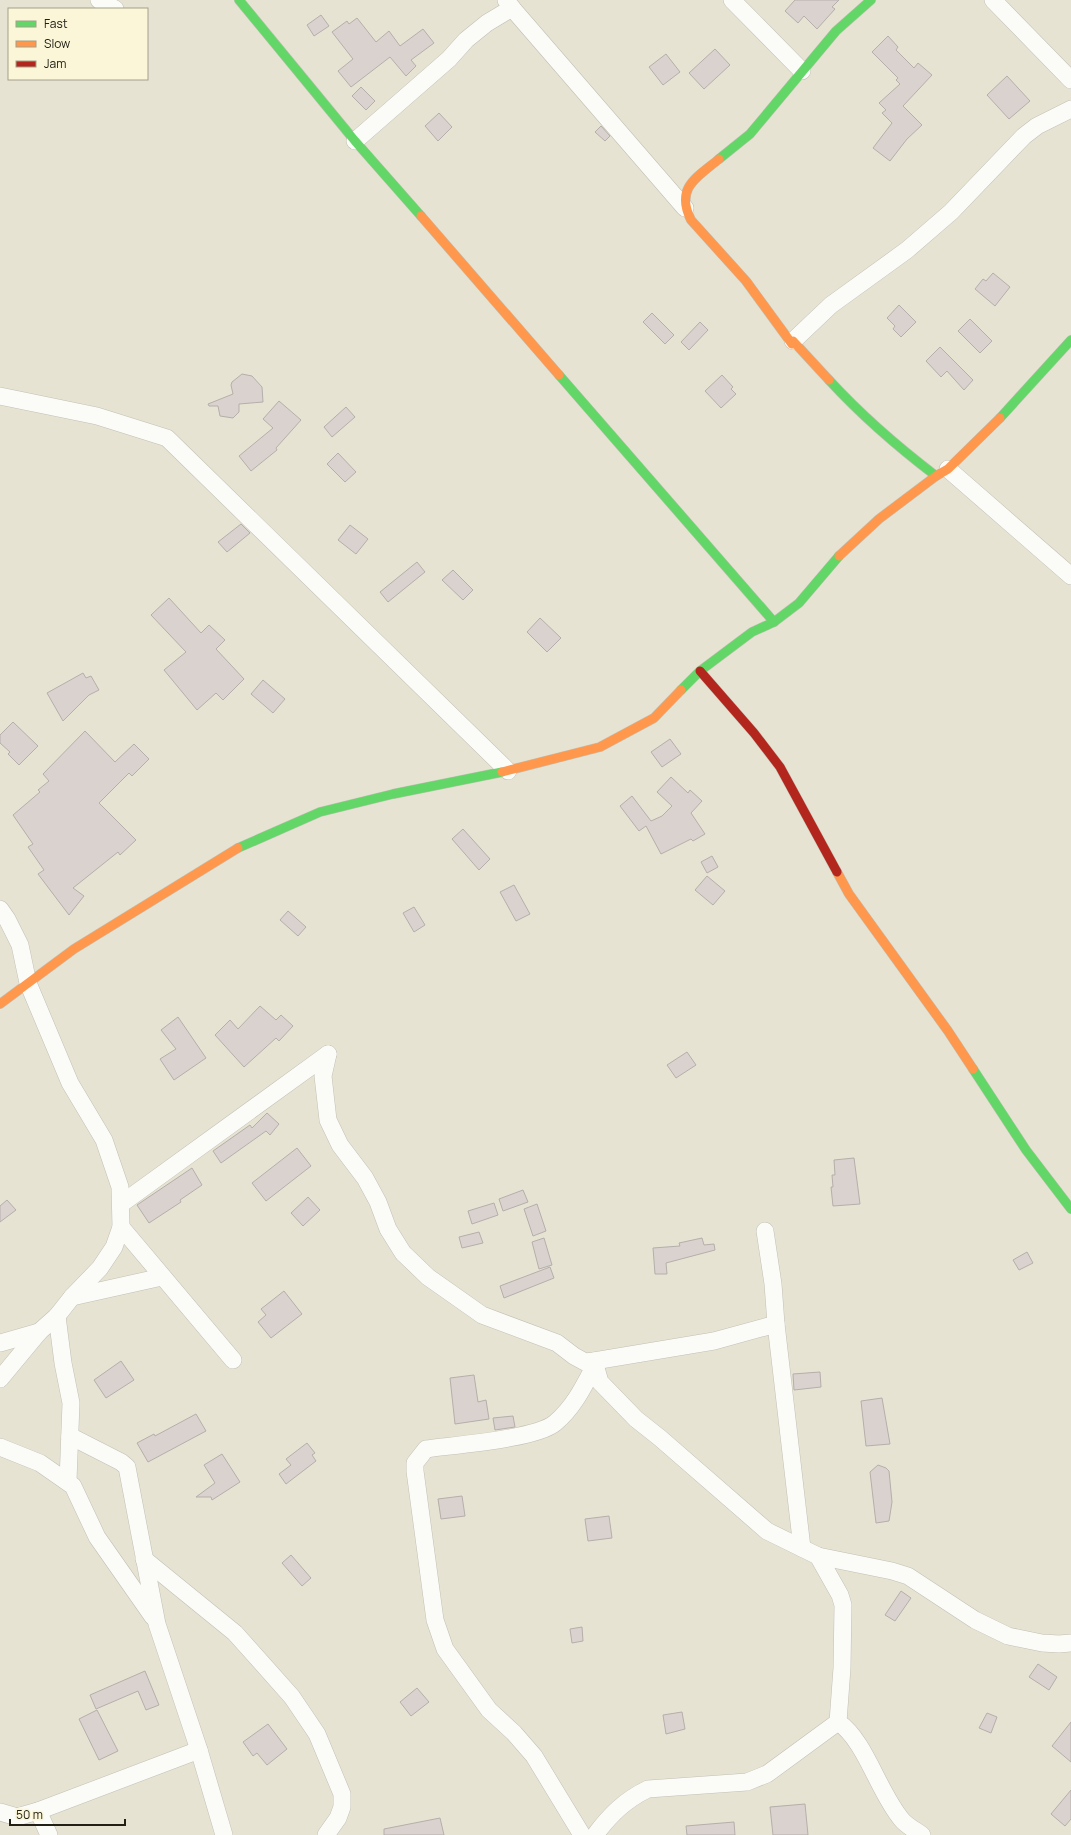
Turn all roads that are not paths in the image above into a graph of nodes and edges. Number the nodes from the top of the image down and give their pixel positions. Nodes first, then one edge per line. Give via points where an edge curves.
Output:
1 (99, 0) edge
2 (239, 0) edge
3 (732, 0) edge
4 (871, 0) edge
5 (993, 0) edge
6 (509, 4) edge
7 (113, 8) edge
8 (802, 72) junction
9 (1071, 80) edge
10 (1071, 109) edge
11 (354, 141) junction
12 (685, 208) junction
13 (1071, 340) edge
14 (793, 341) junction
15 (0, 396) edge
16 (942, 472) junction
17 (1071, 576) edge
18 (774, 622) junction
19 (700, 671) junction
20 (508, 771) junction
21 (0, 909) edge
22 (28, 983) junction
23 (0, 1004) edge
24 (121, 1204) junction
25 (1071, 1210) edge
26 (121, 1227) junction
27 (765, 1231) dead end
28 (162, 1277) junction
29 (72, 1297) junction
30 (57, 1316) junction
31 (776, 1324) junction
32 (39, 1332) junction
33 (0, 1343) edge
34 (233, 1360) dead end
35 (595, 1363) junction
36 (0, 1380) edge
37 (70, 1436) junction
38 (0, 1447) edge
39 (68, 1481) junction
40 (802, 1548) junction
41 (818, 1556) junction
42 (144, 1559) junction
43 (157, 1624) junction
44 (1071, 1643) edge
45 (838, 1722) junction
46 (199, 1750) junction
47 (38, 1811) junction
48 (0, 1812) edge
49 (49, 1835) edge
50 (224, 1835) edge
51 (326, 1835) edge
52 (582, 1835) edge
53 (595, 1835) edge
54 (922, 1835) edge

1 - 7 street
2 - 11 street
3 - 8 street
4 - 8 street via 836,31
5 - 9 street
6 - 11 street
6 - 12 street
8 - 12 street via 750,134 692,181 685,194
10 - 14 street via 1037,126 1024,136 951,212 907,250 831,305
11 - 18 street
12 - 14 street via 691,220 746,281 792,344
13 - 16 street via 986,433
14 - 16 street via 856,410 907,454
15 - 20 street via 102,417 166,438
16 - 17 street
16 - 18 street via 879,519 836,559 799,603
18 - 19 street via 752,632
19 - 20 street via 654,718 600,747
19 - 25 street via 780,767 849,894 948,1032 1026,1150
20 - 22 street via 393,794 320,812 242,846 74,949
21 - 22 street via 20,945
22 - 23 street
22 - 24 street via 70,1083 104,1140 120,1187
24 - 26 street
24 - 35 street via 328,1054 322,1076 328,1120 340,1145 365,1178 388,1229 403,1253 428,1277 482,1315 557,1344 585,1362
26 - 28 street
26 - 29 street via 114,1247 100,1268
27 - 31 street
28 - 29 street
28 - 34 street
29 - 30 street
30 - 32 street
30 - 37 street via 71,1403
31 - 35 street via 714,1341
31 - 40 street
32 - 33 street
32 - 36 street
35 - 40 street via 600,1382 636,1419 767,1532
35 - 52 street via 577,1398 554,1424 528,1435 426,1449 416,1463 415,1471 435,1620 445,1649 489,1710 534,1756
37 - 39 street
37 - 42 street via 127,1467
38 - 39 street via 40,1462
39 - 43 street via 77,1493 97,1537
40 - 41 street
41 - 44 street via 908,1576 975,1620 1008,1636 1042,1643
41 - 45 street via 843,1605
42 - 43 street
42 - 51 street via 235,1633 292,1696 317,1734 342,1794 342,1807 338,1818
43 - 46 street
45 - 53 street via 768,1774 757,1779 747,1782 648,1789 617,1809
45 - 54 street via 857,1742 877,1782 902,1821
46 - 47 street
46 - 50 street
47 - 48 street via 17,1817
47 - 49 street

